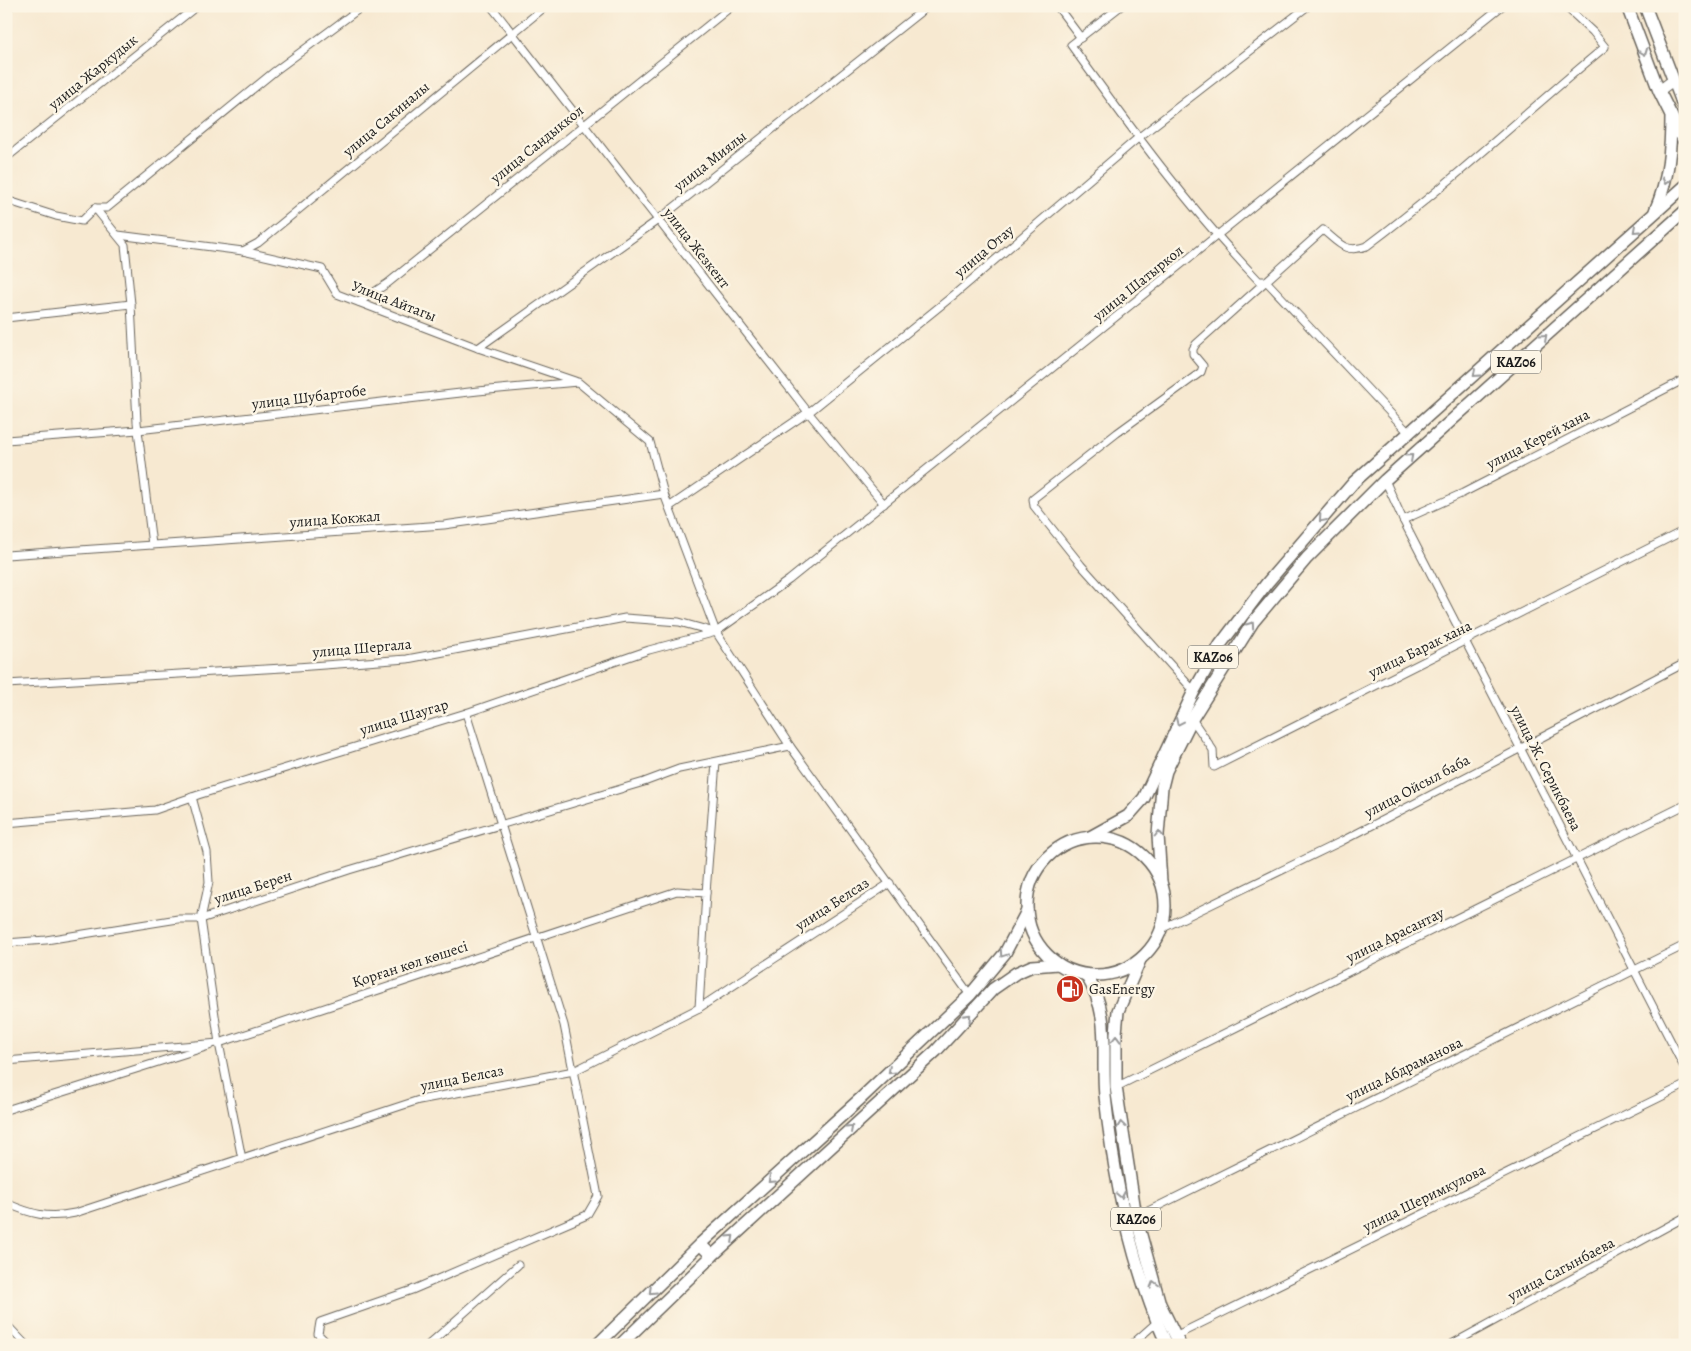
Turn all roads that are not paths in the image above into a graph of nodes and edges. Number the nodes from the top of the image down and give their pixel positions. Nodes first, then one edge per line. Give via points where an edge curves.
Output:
1 (10, 6) edge
2 (197, 6) edge
3 (363, 6) edge
4 (491, 6) edge
5 (546, 6) edge
6 (732, 6) edge
7 (928, 6) edge
8 (1057, 6) edge
9 (1120, 6) edge
10 (1308, 6) edge
11 (1502, 6) edge
12 (1565, 6) edge
13 (1627, 6) edge
14 (1645, 6) edge
15 (6, 10) edge
16 (512, 33) junction
17 (1081, 38) junction
18 (1672, 81) junction
19 (1659, 91) junction
20 (1683, 105) edge
21 (1671, 115) junction
22 (583, 124) junction
23 (1138, 138) junction
24 (1685, 144) edge
25 (6, 158) edge
26 (1685, 186) edge
27 (6, 200) edge
28 (95, 208) junction
29 (1685, 211) edge
30 (1654, 214) junction
31 (658, 220) junction
32 (1679, 222) edge
33 (118, 235) junction
34 (1217, 237) junction
35 (242, 252) junction
36 (1266, 281) junction
37 (359, 302) junction
38 (131, 304) junction
39 (6, 318) edge
40 (478, 348) junction
41 (1685, 379) edge
42 (578, 382) junction
43 (808, 412) junction
44 (138, 430) junction
45 (1410, 434) junction
46 (6, 440) edge
47 (1385, 480) junction
48 (664, 494) junction
49 (884, 504) junction
50 (669, 507) junction
51 (1403, 520) junction
52 (1685, 530) edge
53 (152, 545) junction
54 (6, 555) edge
55 (790, 580) joint
56 (716, 632) junction
57 (1466, 642) junction
58 (1685, 663) edge
59 (6, 684) edge
60 (1194, 691) junction
61 (466, 713) junction
62 (1192, 719) junction
63 (790, 746) junction
64 (1520, 748) junction
65 (716, 762) junction
66 (192, 797) junction
67 (1685, 805) edge
68 (6, 823) edge
69 (502, 825) junction
70 (1090, 837) junction
71 (1578, 860) junction
72 (890, 882) junction
73 (1161, 882) junction
74 (706, 892) junction
75 (1027, 911) junction
76 (201, 919) junction
77 (1161, 930) junction
78 (538, 937) junction
79 (6, 943) edge
80 (1685, 944) edge
81 (1140, 960) junction
82 (1058, 964) junction
83 (1634, 971) junction
84 (1086, 975) junction
85 (970, 995) junction
86 (699, 1008) junction
87 (219, 1043) junction
88 (6, 1061) edge
89 (1685, 1068) edge
90 (574, 1071) junction
91 (1685, 1084) edge
92 (1116, 1087) junction
93 (6, 1110) edge
94 (242, 1159) junction
95 (6, 1203) edge
96 (1136, 1217) junction
97 (1685, 1217) edge
98 (700, 1244) junction
99 (712, 1256) junction
100 (518, 1265) dead end
101 (1157, 1322) junction
102 (6, 1324) edge
103 (1178, 1340) edge
104 (26, 1345) edge
105 (329, 1345) edge
106 (428, 1345) edge
107 (597, 1345) edge
108 (620, 1345) edge
109 (1131, 1345) edge
110 (1167, 1345) edge
111 (1450, 1345) edge

1 - 15 street
2 - 25 street, улица Жаркудык
3 - 28 street via 275,71 108,208
4 - 16 street, улица Жезкент
5 - 16 street, улица Сакиналы
6 - 22 street, улица Сандыккол
7 - 31 street, улица Миялы
8 - 17 street
9 - 17 street
10 - 23 street, улица Отау
11 - 34 street, улица Шатыркол
12 - 36 street via 1605,47 1425,202 1367,246 1356,250 1345,248 1323,230
13 -> 19 main road
14 - 18 main road
16 - 22 street, улица Жезкент
16 - 35 street, улица Сакиналы via 258,243
17 - 23 street via 1071,45
18 - 19 main road
18 - 20 main road
19 - 21 main road
21 - 24 main road
21 -> 30 main road via 1670,163
22 - 31 street, улица Жезкент
22 - 37 street, улица Сандыккол via 388,283
23 - 34 street
23 - 43 street, улица Отау via 928,317
26 - 30 main road, KАZ06
27 - 28 street via 82,221
28 - 33 street
29 - 32 main road, KАZ06
30 -> 45 main road, KАZ06
31 - 40 street, улица Миялы
31 - 43 street, улица Жезкент
47 -> 32 main road, KАZ06
33 - 35 street, Улица Айтагы
33 - 38 street via 125,245
34 - 36 street via 1259,281
34 - 49 street, улица Шатыркол
35 - 37 street, Улица Айтагы via 322,269 337,294
36 - 45 street
36 - 60 street via 1193,349 1193,354 1203,366 1201,372 1033,499 1034,506 1081,565
37 - 40 street, Улица Айтагы
38 - 39 street
38 - 44 street
40 - 42 street, Улица Айтагы
41 - 51 street, улица Керей хана
42 - 44 street, улица Шубартобе
42 - 48 street via 650,442
43 - 49 street, улица Жезкент
43 - 50 street, улица Отау
44 - 46 street, улица Шубартобе
44 - 53 street
45 -> 60 main road, KАZ06 via 1354,482 1266,582 1220,645
47 - 51 street, улица Ж. Серикбаева
62 -> 47 main road, KАZ06 via 1253,622 1307,558
48 - 50 street
48 - 53 street, улица Кокжал via 444,525
49 - 55 street, улица Шатыркол
50 - 56 street
51 - 57 street, улица Ж. Серикбаева
52 - 57 street, улица Барак хана
53 - 54 street, улица Кокжал
55 - 56 street, улица Шаугар
56 - 59 street, улица Шергала via 679,622 625,618 407,659
56 - 61 street, улица Шаугар via 649,650
56 - 63 street
57 - 62 street, улица Барак хана via 1214,766 1213,750
57 - 64 street, улица Ж. Серикбаева
58 - 64 street, улица Ойсыл баба
60 -> 70 main road, KАZ06 via 1144,798 1128,816
61 - 66 street, улица Шаугар
61 - 69 street
73 -> 62 main road, KАZ06 via 1158,835 1162,787 1166,771
63 - 65 street, улица Берен
63 - 72 street
64 - 71 street, улица Ж. Серикбаева
64 - 77 street, улица Ойсыл баба
65 - 69 street, улица Берен via 679,769
65 - 74 street
66 - 68 street, улица Шаугар via 155,810
66 - 76 street via 207,852 209,882
67 - 71 street, улица Арасантау
69 - 76 street, улица Берен via 349,870
69 - 78 street
70 - 73 main road, KАZ06 via 1112,839 1133,848 1150,863
70 - 75 main road, KАZ06 via 1069,843 1046,859 1028,890
71 - 83 street, улица Ж. Серикбаева
71 - 92 street, улица Арасантау
72 - 85 street
72 - 86 street, улица Белсаз
73 - 77 main road, KАZ06 via 1165,906
74 - 78 street, Қорған көл көшесі via 677,892
74 - 86 street
75 - 82 main road, KАZ06 via 1031,932 1042,950
75 -> 85 main road via 1005,953
76 - 79 street, улица Берен via 178,919 46,940
76 - 87 street
77 - 81 main road, KАZ06 via 1153,946
78 - 87 street, Қорған көл көшесі
78 - 90 street
80 - 83 street, улица Абдраманова
81 - 84 main road, KАZ06 via 1124,970
92 -> 81 main road, KАZ06 via 1118,1011
82 - 84 main road, KАZ06
99 -> 82 main road via 936,1051 993,990 1032,966
83 - 89 street, улица Ж. Серикбаева
83 - 96 street, улица Абдраманова
84 -> 101 main road, KАZ06 via 1097,992 1101,1007 1105,1095 1128,1232
85 -> 98 main road via 860,1100
86 - 90 street, улица Белсаз
87 - 88 street, Қорған көл көшесі
87 - 93 street
87 - 94 street
90 - 94 street, улица Белсаз via 419,1100
90 - 105 street via 598,1196 587,1215 412,1290 320,1322 318,1334
91 - 103 street, улица Шеримкулова
96 -> 92 main road, KАZ06
94 - 95 street, улица Белсаз via 62,1216 38,1216
103 -> 96 main road, KАZ06 via 1160,1304
97 - 111 street, улица Сагынбаева
98 - 99 main road
98 -> 107 main road
99 - 108 main road
100 - 106 street
101 - 109 street
101 - 110 main road, KАZ06
102 - 104 street

